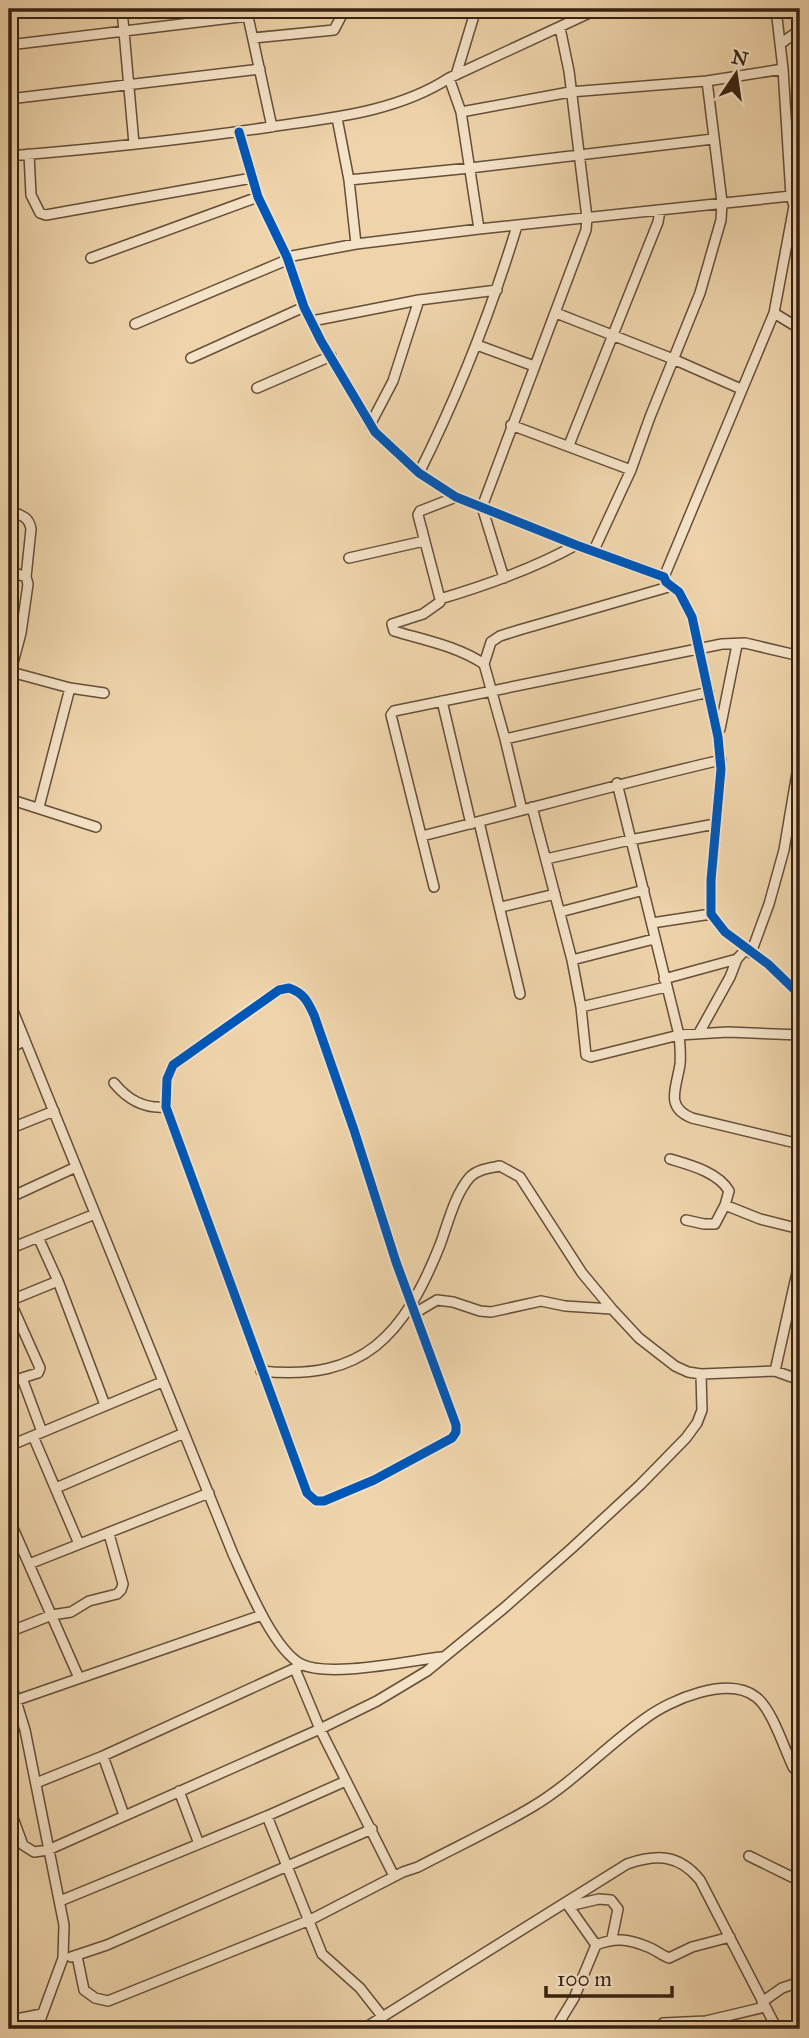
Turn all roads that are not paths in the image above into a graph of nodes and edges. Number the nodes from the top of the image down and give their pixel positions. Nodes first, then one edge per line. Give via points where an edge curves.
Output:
1 (122, 9) edge
2 (345, 9) edge
3 (457, 9) edge
4 (598, 9) edge
5 (776, 9) edge
6 (249, 11) edge
7 (475, 11) edge
8 (560, 28) junction
9 (800, 30) edge
10 (124, 31) junction
11 (253, 38) junction
12 (780, 44) junction
13 (9, 45) edge
14 (260, 69) junction
15 (783, 69) junction
16 (453, 77) junction
17 (707, 81) junction
18 (130, 85) junction
19 (570, 92) junction
20 (9, 99) edge
21 (461, 112) junction
22 (337, 118) junction
23 (272, 127) junction
24 (239, 132) junction
25 (713, 139) junction
26 (134, 144) junction
27 (29, 154) junction
28 (578, 155) junction
29 (9, 156) edge
30 (470, 168) junction
31 (252, 178) junction
32 (800, 178) edge
33 (349, 180) junction
34 (791, 196) junction
35 (258, 197) junction
36 (722, 202) junction
37 (797, 209) edge
38 (660, 211) junction
39 (587, 218) junction
40 (517, 226) junction
41 (479, 229) junction
42 (356, 244) junction
43 (288, 257) junction
44 (91, 258) dead end
45 (498, 290) junction
46 (419, 300) junction
47 (304, 307) junction
48 (555, 313) junction
49 (774, 313) junction
50 (312, 321) junction
51 (135, 324) dead end
52 (613, 336) junction
53 (800, 337) edge
54 (477, 345) junction
55 (331, 356) junction
56 (191, 358) dead end
57 (673, 359) junction
58 (534, 366) junction
59 (257, 388) dead end
60 (741, 389) junction
61 (370, 425) junction
62 (511, 425) junction
63 (569, 445) junction
64 (631, 470) junction
65 (419, 473) junction
66 (456, 497) junction
67 (482, 507) junction
68 (9, 511) edge
69 (424, 541) junction
70 (576, 545) junction
71 (594, 550) junction
72 (349, 558) dead end
73 (9, 571) edge
74 (26, 577) junction
75 (664, 577) junction
76 (504, 578) junction
77 (672, 586) junction
78 (440, 599) junction
79 (9, 630) edge
80 (21, 633) junction
81 (737, 645) junction
82 (699, 649) junction
83 (800, 656) edge
84 (484, 664) junction
85 (10, 675) edge
86 (70, 688) junction
87 (492, 690) junction
88 (709, 692) junction
89 (104, 693) dead end
90 (442, 701) junction
91 (718, 737) junction
92 (505, 739) junction
93 (800, 757) edge
94 (721, 760) junction
95 (617, 783) junction
96 (9, 799) edge
97 (39, 807) junction
98 (532, 807) junction
99 (522, 810) junction
100 (475, 823) junction
101 (715, 824) junction
102 (96, 827) dead end
103 (422, 836) junction
104 (630, 840) junction
105 (546, 859) junction
106 (434, 887) dead end
107 (644, 890) junction
108 (555, 894) junction
109 (501, 907) junction
110 (560, 912) junction
111 (711, 914) junction
112 (652, 923) junction
113 (654, 939) junction
114 (749, 951) junction
115 (572, 960) junction
116 (737, 960) junction
117 (665, 983) junction
118 (520, 994) dead end
119 (800, 995) edge
120 (9, 1001) edge
121 (581, 1007) junction
122 (699, 1033) junction
123 (679, 1035) junction
124 (800, 1035) edge
125 (25, 1040) junction
126 (9, 1049) edge
127 (114, 1083) dead end
128 (166, 1107) junction
129 (54, 1111) junction
130 (9, 1129) edge
131 (800, 1144) edge
132 (670, 1159) dead end
133 (76, 1167) junction
134 (9, 1198) edge
135 (725, 1205) junction
136 (95, 1214) junction
137 (686, 1220) dead end
138 (800, 1229) edge
139 (38, 1237) junction
140 (9, 1250) edge
141 (800, 1259) edge
142 (58, 1281) junction
143 (9, 1301) edge
144 (414, 1308) junction
145 (612, 1309) junction
146 (261, 1371) junction
147 (775, 1371) junction
148 (701, 1374) junction
149 (22, 1378) junction
150 (800, 1380) edge
151 (9, 1382) edge
152 (162, 1382) junction
153 (105, 1405) junction
154 (184, 1433) junction
155 (37, 1434) junction
156 (9, 1446) edge
157 (56, 1488) junction
158 (209, 1493) junction
159 (9, 1519) edge
160 (109, 1534) junction
161 (79, 1544) junction
162 (29, 1564) junction
163 (52, 1615) junction
164 (262, 1615) junction
165 (9, 1632) edge
166 (442, 1657) junction
167 (299, 1667) junction
168 (9, 1678) edge
169 (79, 1678) junction
170 (18, 1700) junction
171 (320, 1729) junction
172 (103, 1756) junction
173 (800, 1774) edge
174 (346, 1781) junction
175 (36, 1783) junction
176 (179, 1791) junction
177 (9, 1807) edge
178 (124, 1815) junction
179 (267, 1816) junction
180 (372, 1829) junction
181 (199, 1844) junction
182 (48, 1850) junction
183 (749, 1856) dead end
184 (287, 1865) junction
185 (394, 1876) junction
186 (800, 1881) edge
187 (61, 1901) junction
188 (567, 1903) junction
189 (310, 1920) junction
190 (730, 1937) junction
191 (612, 1938) junction
192 (596, 1945) junction
193 (77, 1956) junction
194 (64, 1958) junction
195 (800, 1982) edge
196 (764, 2004) junction
197 (42, 2014) junction
198 (382, 2016) junction
199 (10, 2019) edge
200 (663, 2024) dead end
201 (19, 2029) edge
202 (37, 2029) edge
203 (363, 2029) edge
204 (559, 2029) edge
205 (777, 2029) edge

1 - 10 street
2 - 11 street via 334,30
3 - 7 street
4 - 8 street
5 - 12 street
6 - 10 street
6 - 11 street
7 - 16 street
8 - 16 street
8 - 19 street
9 - 12 street
10 - 13 street
10 - 18 street
11 - 14 street
12 - 15 street
14 - 18 street
14 - 23 street
15 - 17 street
15 - 34 street
16 - 21 street
16 - 22 street via 432,90
17 - 19 street
17 - 25 street
18 - 20 street
18 - 26 street
19 - 21 street
19 - 28 street
21 - 30 street
22 - 23 street
22 - 33 street
23 - 24 street
24 - 26 street
24 - 31 street
25 - 28 street
25 - 36 street
26 - 27 street
27 - 29 street
27 - 31 street via 31,195 43,215
28 - 30 street
28 - 39 street
30 - 33 street
30 - 41 street
31 - 35 street
32 - 34 street
33 - 42 street
34 - 36 street
34 - 37 street
35 - 43 street
35 - 44 street
36 - 38 street
36 - 57 street via 700,293
37 - 49 street
38 - 39 street
38 - 52 street
39 - 40 street
39 - 48 street
40 - 41 street
40 - 45 street
41 - 42 street
42 - 43 street
43 - 47 street
43 - 51 street
45 - 46 street
45 - 54 street
46 - 50 street
46 - 61 street via 393,381
47 - 50 street
47 - 56 street
48 - 52 street
48 - 58 street
49 - 53 street via 797,327
49 - 60 street
50 - 55 street
52 - 57 street
52 - 63 street
54 - 58 street
54 - 65 street
55 - 59 street
55 - 61 street
57 - 60 street
57 - 64 street
58 - 62 street
60 - 75 street
61 - 65 street
62 - 63 street
62 - 67 street
63 - 64 street
64 - 71 street
65 - 66 street
66 - 67 street
66 - 69 street via 420,512
67 - 70 street
67 - 76 street
68 - 74 street via 30,522
69 - 72 street
69 - 78 street
70 - 71 street
70 - 76 street
71 - 75 street
73 - 74 street
74 - 80 street via 29,584
75 - 77 street
76 - 78 street
77 - 82 street via 692,617
77 - 84 street via 500,636 491,642
78 - 84 street via 432,609 394,621 394,631 443,645
79 - 80 street
80 - 85 street
81 - 82 street
81 - 83 street via 758,645
81 - 91 street
82 - 87 street
82 - 88 street
84 - 87 street
85 - 86 street
86 - 89 street
86 - 97 street
87 - 90 street
87 - 92 street
88 - 91 street
88 - 92 street
90 - 100 street
90 - 103 street via 394,710 391,715
91 - 94 street
92 - 99 street
93 - 114 street via 785,850
94 - 95 street
94 - 101 street
95 - 98 street
95 - 104 street
96 - 97 street
97 - 102 street
98 - 99 street
98 - 105 street
99 - 100 street
100 - 103 street
100 - 109 street
101 - 104 street
101 - 111 street
103 - 106 street
104 - 105 street
104 - 107 street
105 - 108 street
107 - 110 street
107 - 112 street
108 - 109 street
108 - 110 street
109 - 118 street
110 - 115 street
111 - 112 street
111 - 114 street
112 - 113 street
113 - 115 street
113 - 117 street
114 - 116 street
114 - 119 street
115 - 121 street
116 - 117 street
116 - 122 street
117 - 121 street
117 - 123 street
120 - 125 street
121 - 123 street via 586,1055
122 - 123 street
122 - 124 street
123 - 131 street via 680,1064 673,1095 682,1114
125 - 126 street
125 - 129 street
127 - 128 street via 133,1101 151,1108
128 - 144 street via 167,1079 173,1066 279,990 298,991 314,1016
128 - 146 street
129 - 130 street
129 - 133 street
132 - 135 street via 724,1183 729,1191
133 - 134 street
133 - 136 street
135 - 137 street via 715,1224
135 - 138 street
136 - 139 street
136 - 152 street
139 - 140 street
139 - 142 street
141 - 147 street
142 - 143 street
142 - 153 street
143 - 149 street via 40,1368
144 - 145 street via 437,1300 491,1312 541,1301
144 - 145 street via 462,1189 472,1175 500,1166 520,1177 582,1273
144 - 146 street via 369,1352 345,1365 283,1373
144 - 146 street via 456,1432 374,1480 324,1501 307,1493
145 - 148 street via 675,1366
147 - 148 street
147 - 150 street
148 - 166 street via 702,1410 686,1438 572,1548
149 - 151 street
149 - 155 street
152 - 153 street
152 - 154 street
153 - 155 street
154 - 157 street
154 - 158 street
155 - 156 street
155 - 157 street
157 - 161 street
158 - 160 street
158 - 164 street
159 - 162 street
160 - 161 street
160 - 163 street via 121,1590 71,1612
161 - 162 street
162 - 163 street
163 - 165 street
163 - 169 street
164 - 167 street
164 - 169 street
166 - 167 street via 326,1670
166 - 171 street via 377,1701
167 - 171 street
167 - 172 street
168 - 170 street
169 - 170 street
170 - 175 street
171 - 174 street
171 - 176 street
172 - 175 street
172 - 178 street
173 - 185 street via 756,1697 727,1688 708,1691 676,1700 646,1717 533,1807
174 - 179 street
174 - 180 street
175 - 182 street
176 - 178 street
176 - 181 street
177 - 182 street via 23,1845 34,1852
178 - 182 street
179 - 181 street
179 - 184 street
180 - 184 street
180 - 185 street
181 - 187 street
182 - 187 street
183 - 186 street
184 - 189 street
184 - 193 street
185 - 189 street
187 - 194 street
188 - 190 street via 627,1864 659,1858 676,1861 689,1866 700,1880
188 - 191 street via 611,1900 618,1909
188 - 192 street
188 - 198 street
189 - 193 street via 108,2001 84,1990
189 - 198 street via 322,1954 360,1988
190 - 191 street via 669,1958 648,1946
190 - 196 street
191 - 192 street
192 - 204 street
193 - 194 street
194 - 197 street
195 - 196 street via 782,1988
196 - 200 street via 706,2021
196 - 205 street
197 - 199 street
197 - 202 street
198 - 203 street
199 - 201 street

